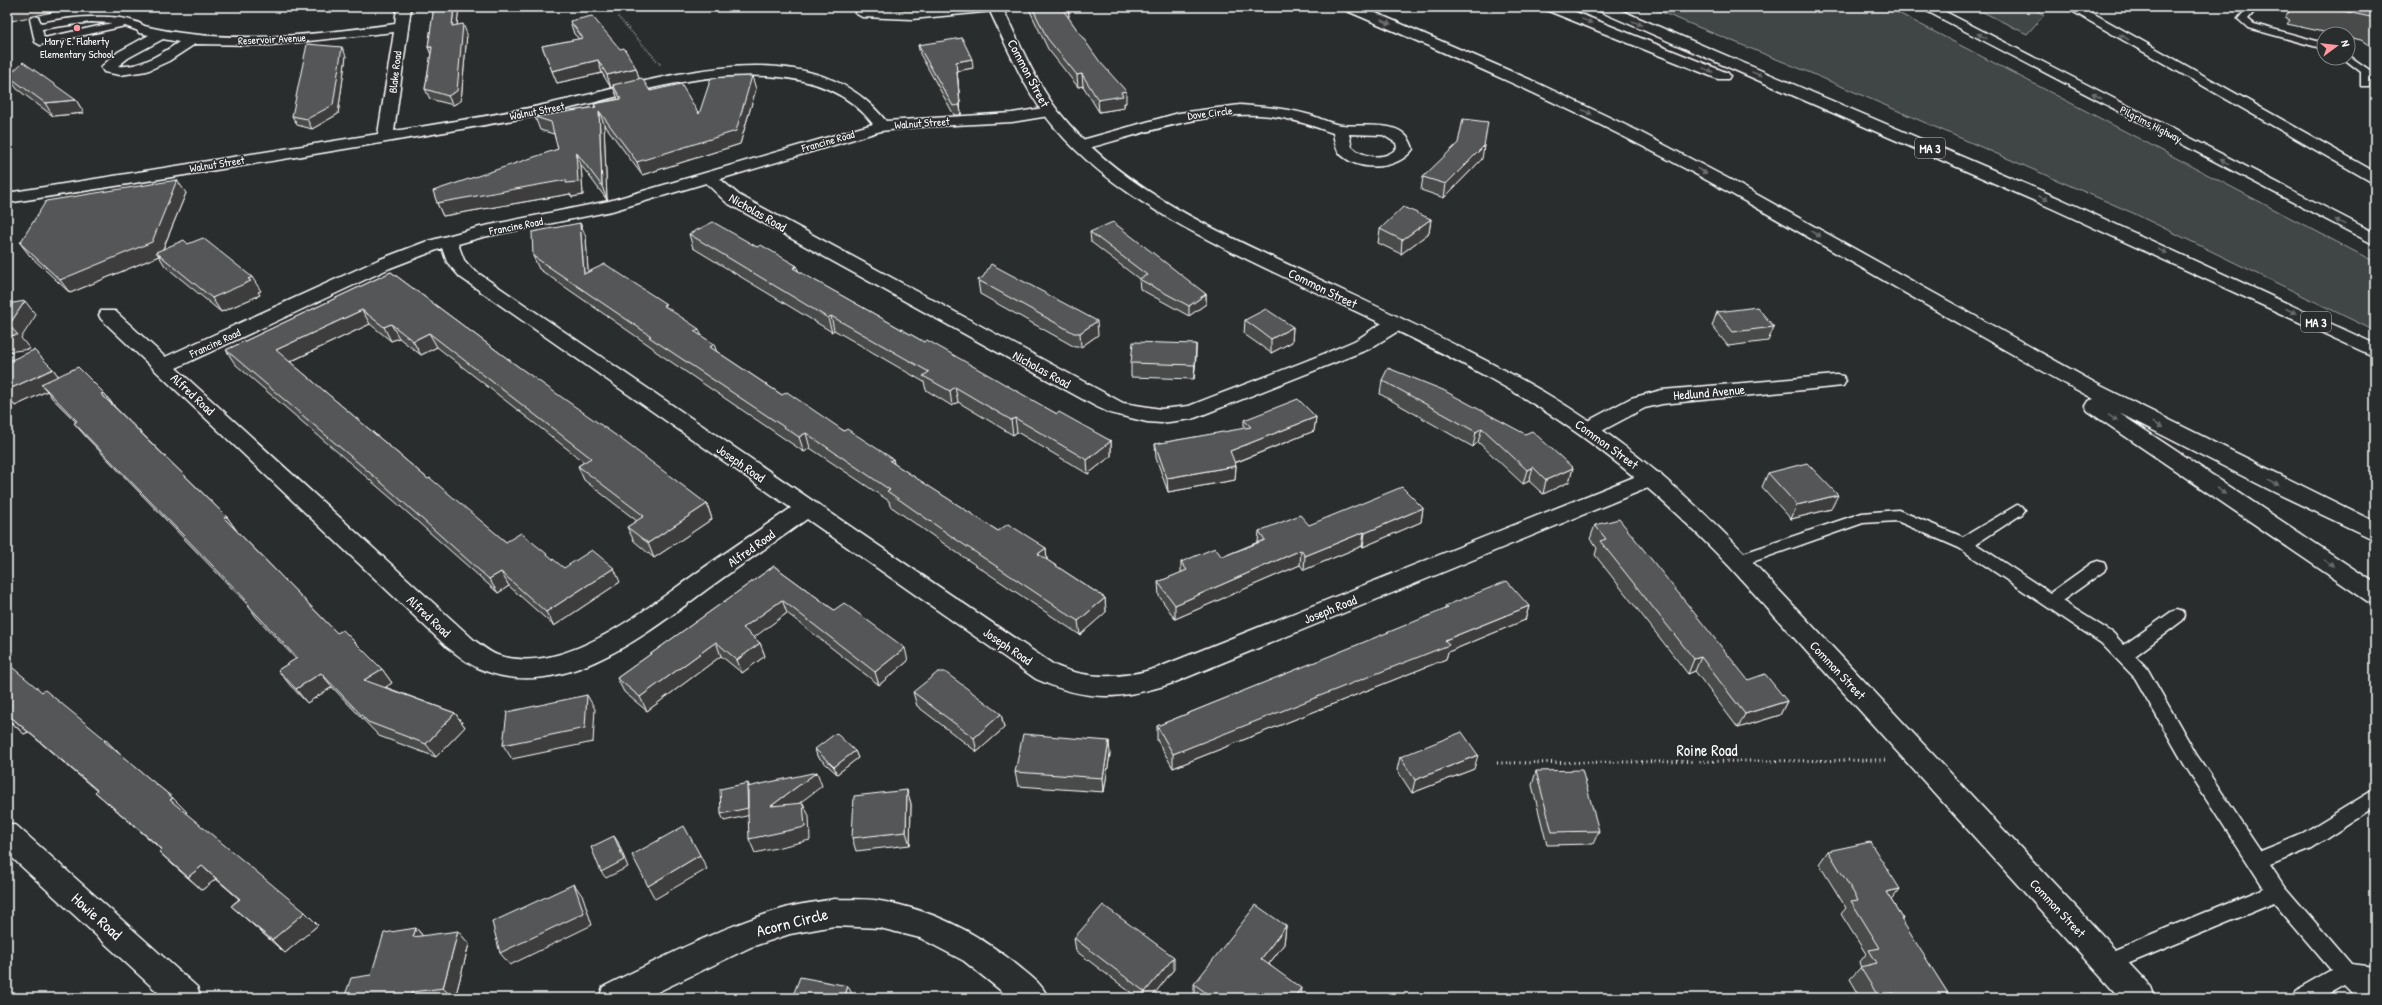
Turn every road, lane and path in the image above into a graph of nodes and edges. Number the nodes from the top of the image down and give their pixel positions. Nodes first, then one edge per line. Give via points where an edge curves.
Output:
1 (404, 7) edge
2 (994, 7) edge
3 (1350, 7) edge
4 (1380, 7) edge
5 (1551, 7) edge
6 (1602, 7) edge
7 (1926, 7) edge
8 (2072, 7) edge
9 (2253, 7) edge
10 (862, 13) dead end
11 (618, 17) dead end
12 (126, 23) junction
13 (400, 27) junction
14 (144, 30) joint
15 (160, 35) junction
16 (193, 39) junction
17 (2316, 44) edge
18 (2158, 56) junction
19 (2356, 64) edge
20 (672, 80) junction
21 (2365, 84) dead end
22 (1552, 95) junction
23 (1050, 112) junction
24 (883, 126) junction
25 (1340, 130) dead end
26 (386, 136) junction
27 (1081, 144) junction
28 (2375, 168) edge
29 (710, 177) junction
30 (2375, 179) edge
31 (2021, 188) junction
32 (7, 198) edge
33 (2375, 240) edge
34 (448, 241) junction
35 (1915, 291) junction
36 (108, 315) dead end
37 (1396, 324) junction
38 (2375, 351) edge
39 (163, 366) junction
40 (1836, 381) dead end
41 (1589, 429) junction
42 (1652, 478) junction
43 (806, 508) junction
44 (2017, 510) dead end
45 (2375, 532) edge
46 (1964, 544) junction
47 (1738, 561) junction
48 (2098, 567) dead end
49 (2375, 595) edge
50 (2050, 601) junction
51 (2177, 616) dead end
52 (2123, 655) junction
53 (1915, 753) junction
54 (1497, 763) dead end
55 (2375, 797) edge
56 (7, 835) edge
57 (2257, 861) junction
58 (2277, 892) junction
59 (2108, 962) junction
60 (2346, 973) junction
61 (2375, 977) edge
62 (186, 998) edge
63 (614, 998) edge
64 (1033, 998) edge
65 (2140, 998) edge
66 (2301, 998) edge
67 (2371, 998) edge

1 - 13 main road, Blake Road
2 - 10 main road via 918,15
2 - 23 main road, Common Street
3 -> 22 main road
4 - 22 main road
5 -> 31 main road via 1905,149
6 -> 31 main road, MA 3
33 -> 7 main road, Pilgrims Highway
18 -> 8 main road
9 - 17 lane via 2243,19 2251,26
11 - 20 path
12 - 12 lane via 40,42 36,23 105,20
12 - 14 lane
13 - 16 main road, Reservoir Avenue via 281,39
13 - 26 main road, Blake Road
14 - 15 main road, Reservoir Avenue
15 - 16 main road, Reservoir Avenue
15 - 16 main road via 116,60 108,67 109,69 127,71 146,65
18 - 28 main road
18 - 30 main road
19 - 21 lane via 2366,71
20 - 24 main road, Walnut Street via 741,71 776,72 809,78 852,94 870,108
20 - 26 main road, Walnut Street via 535,112
22 -> 35 main road via 1762,204
23 - 24 main road, Walnut Street via 1004,119
23 - 27 main road, Common Street
24 - 29 main road, Francine Road
25 - 27 main road, Dove Circle via 1293,114 1256,109 1229,109 1178,117
26 - 32 main road, Walnut Street
27 - 37 main road, Common Street via 1133,186 1186,219
29 - 34 main road, Francine Road via 604,208 480,232
29 - 37 main road, Nicholas Road via 733,199 1089,395 1132,412 1161,416 1205,408 1362,345
31 -> 38 main road, MA 3 via 2256,294
34 - 39 main road, Francine Road via 384,264
34 - 43 main road, Joseph Road via 456,262 466,273
35 -> 45 main road via 2126,408
35 -> 49 main road via 2090,403
36 - 39 main road, Alfred Road
37 - 41 main road, Common Street via 1502,377
39 - 43 main road, Alfred Road via 456,640 496,664 515,667 541,666 594,652 634,629
40 - 41 main road, Hedlund Avenue via 1662,397 1638,403
41 - 42 main road, Common Street
42 - 43 main road, Joseph Road via 1164,676 1112,688 1076,684 1045,672
42 - 47 main road, Common Street via 1698,519
44 - 46 lane
46 - 47 lane via 1898,515 1862,518
46 - 50 lane
47 - 53 main road, Common Street
48 - 50 lane
50 - 52 lane via 2107,638
51 - 52 lane
52 - 57 lane via 2141,673 2190,759
53 - 54 path, Roine Road via 1901,758 1872,762
53 - 59 main road, Common Street
55 - 57 lane via 2305,842
56 - 62 main road, Howie Road
57 - 58 lane
58 - 59 lane
58 - 60 lane
59 - 65 main road, Common Street
60 - 61 lane
60 - 66 lane
60 - 67 lane
63 - 64 main road, Acorn Circle via 748,933 798,917 844,911 887,916 934,930 992,964

